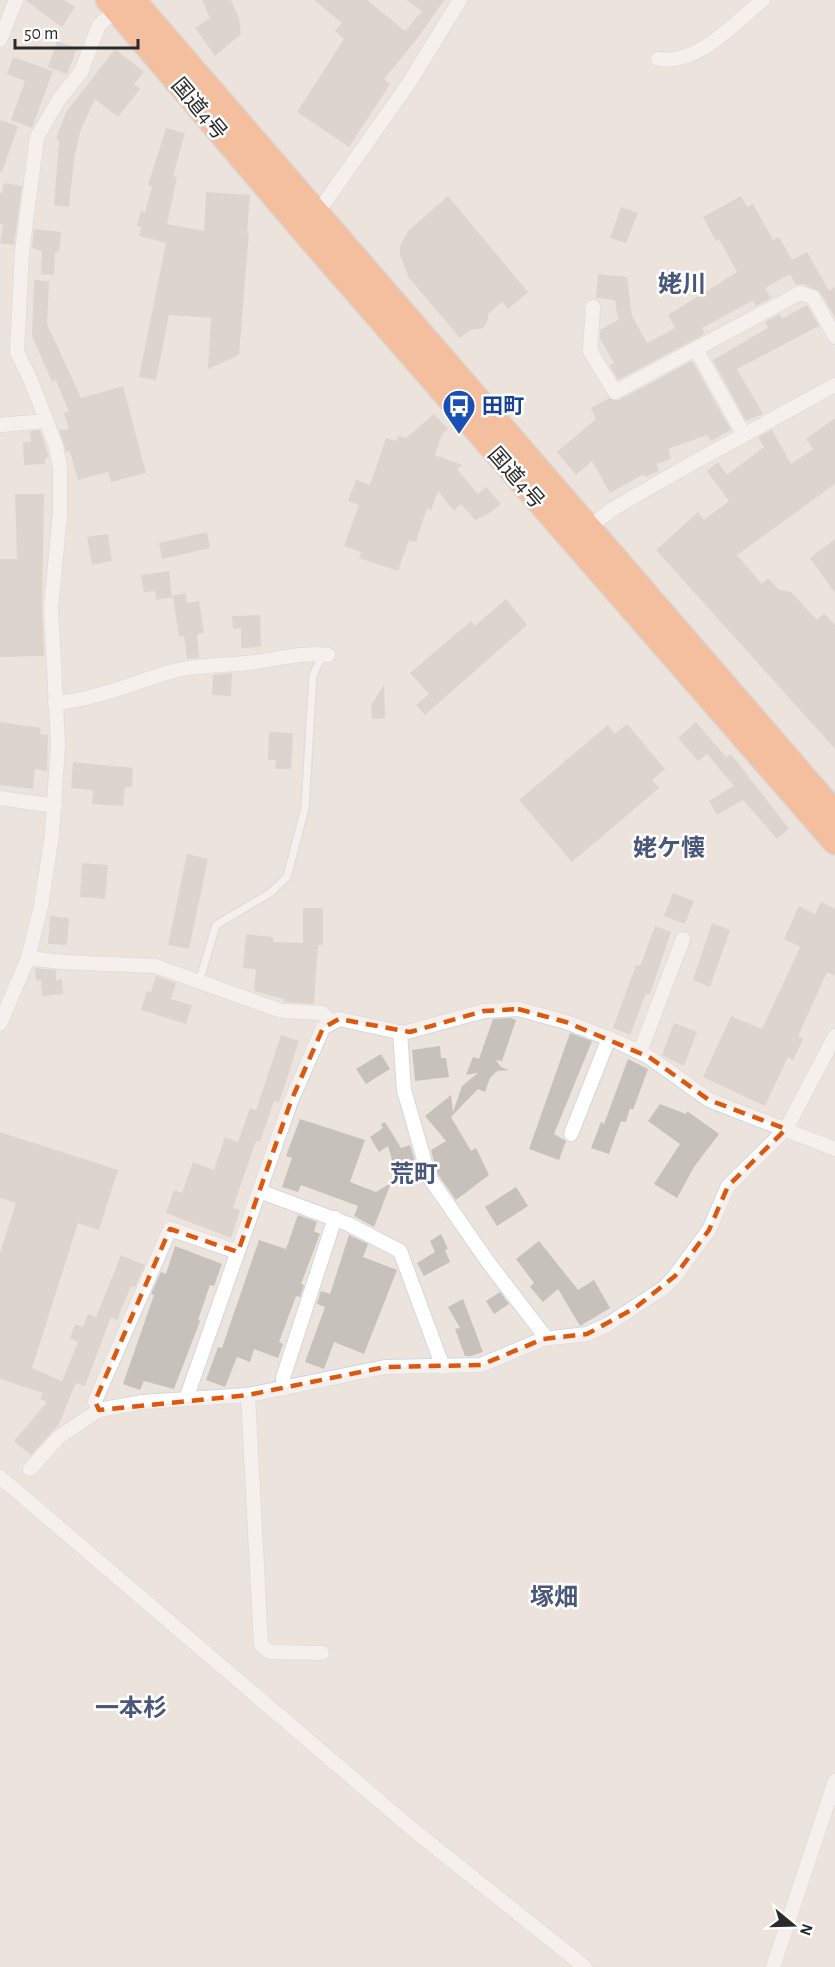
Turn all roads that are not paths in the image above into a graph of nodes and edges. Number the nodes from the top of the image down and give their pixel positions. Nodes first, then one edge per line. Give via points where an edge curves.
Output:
1 (16, 0) edge
2 (460, 0) edge
3 (763, 0) edge
4 (119, 3) edge
5 (0, 40) edge
6 (658, 59) dead end
7 (316, 215) junction
8 (593, 307) dead end
9 (835, 337) edge
10 (696, 349) junction
11 (835, 385) edge
12 (45, 422) junction
13 (0, 425) edge
14 (744, 435) junction
15 (590, 526) junction
16 (572, 543) junction
17 (325, 655) joint
18 (55, 703) junction
19 (0, 798) edge
20 (55, 806) junction
21 (835, 813) edge
22 (835, 842) edge
23 (683, 939) dead end
24 (28, 958) junction
25 (200, 980) junction
26 (332, 1022) junction
27 (0, 1024) edge
28 (400, 1032) junction
29 (835, 1036) edge
30 (609, 1038) junction
31 (640, 1052) junction
32 (786, 1129) junction
33 (571, 1134) dead end
34 (835, 1149) edge
35 (259, 1191) junction
36 (335, 1218) junction
37 (238, 1252) junction
38 (547, 1339) junction
39 (443, 1367) junction
40 (283, 1389) junction
41 (248, 1395) junction
42 (186, 1399) junction
43 (99, 1410) junction
44 (30, 1469) dead end
45 (0, 1477) edge
46 (322, 1653) dead end
47 (835, 1781) edge
48 (777, 1952) junction
49 (585, 1967) edge
50 (773, 1967) edge
51 (787, 1967) edge

1 - 5 street
2 - 7 street via 409,83
3 - 6 street via 696,54 678,60
4 - 7 highway, 国道4号
4 - 12 street via 99,25 81,72 60,98 35,144 20,272 17,352
4 - 16 highway, 国道4号
7 - 15 highway, 国道4号
8 - 10 street via 590,351 615,392
9 - 10 street via 813,297 800,293
10 - 14 street
11 - 14 street
12 - 13 street
12 - 18 street via 56,446 60,469 51,607
14 - 15 street
15 - 16 street
15 - 21 highway, 国道4号
16 - 22 highway, 国道4号
17 - 18 street via 200,665
17 - 25 lane via 313,675 305,808 287,877 216,925
18 - 20 street
19 - 20 street
20 - 24 street via 49,864
23 - 31 street
24 - 25 street via 156,966
24 - 27 street
25 - 26 street via 282,1011 322,1013
26 - 28 street via 339,1019
26 - 35 street via 323,1028 291,1101
28 - 30 street via 504,1008 566,1022
28 - 38 street via 404,1090 429,1176
29 - 32 street
30 - 31 street
30 - 33 street
31 - 32 street via 709,1100
32 - 34 street
32 - 38 street via 728,1186 709,1230 665,1287 587,1334
35 - 36 street
35 - 37 street
36 - 39 street via 400,1251
36 - 40 street via 283,1378
37 - 42 street
37 - 43 street via 170,1229 95,1401
38 - 39 street via 481,1365
39 - 40 street via 385,1367
40 - 41 street
41 - 42 street
41 - 46 street via 261,1645 270,1652
42 - 43 street
43 - 44 street via 59,1437
45 - 49 street via 402,1820
47 - 48 street
48 - 50 street
48 - 51 street

